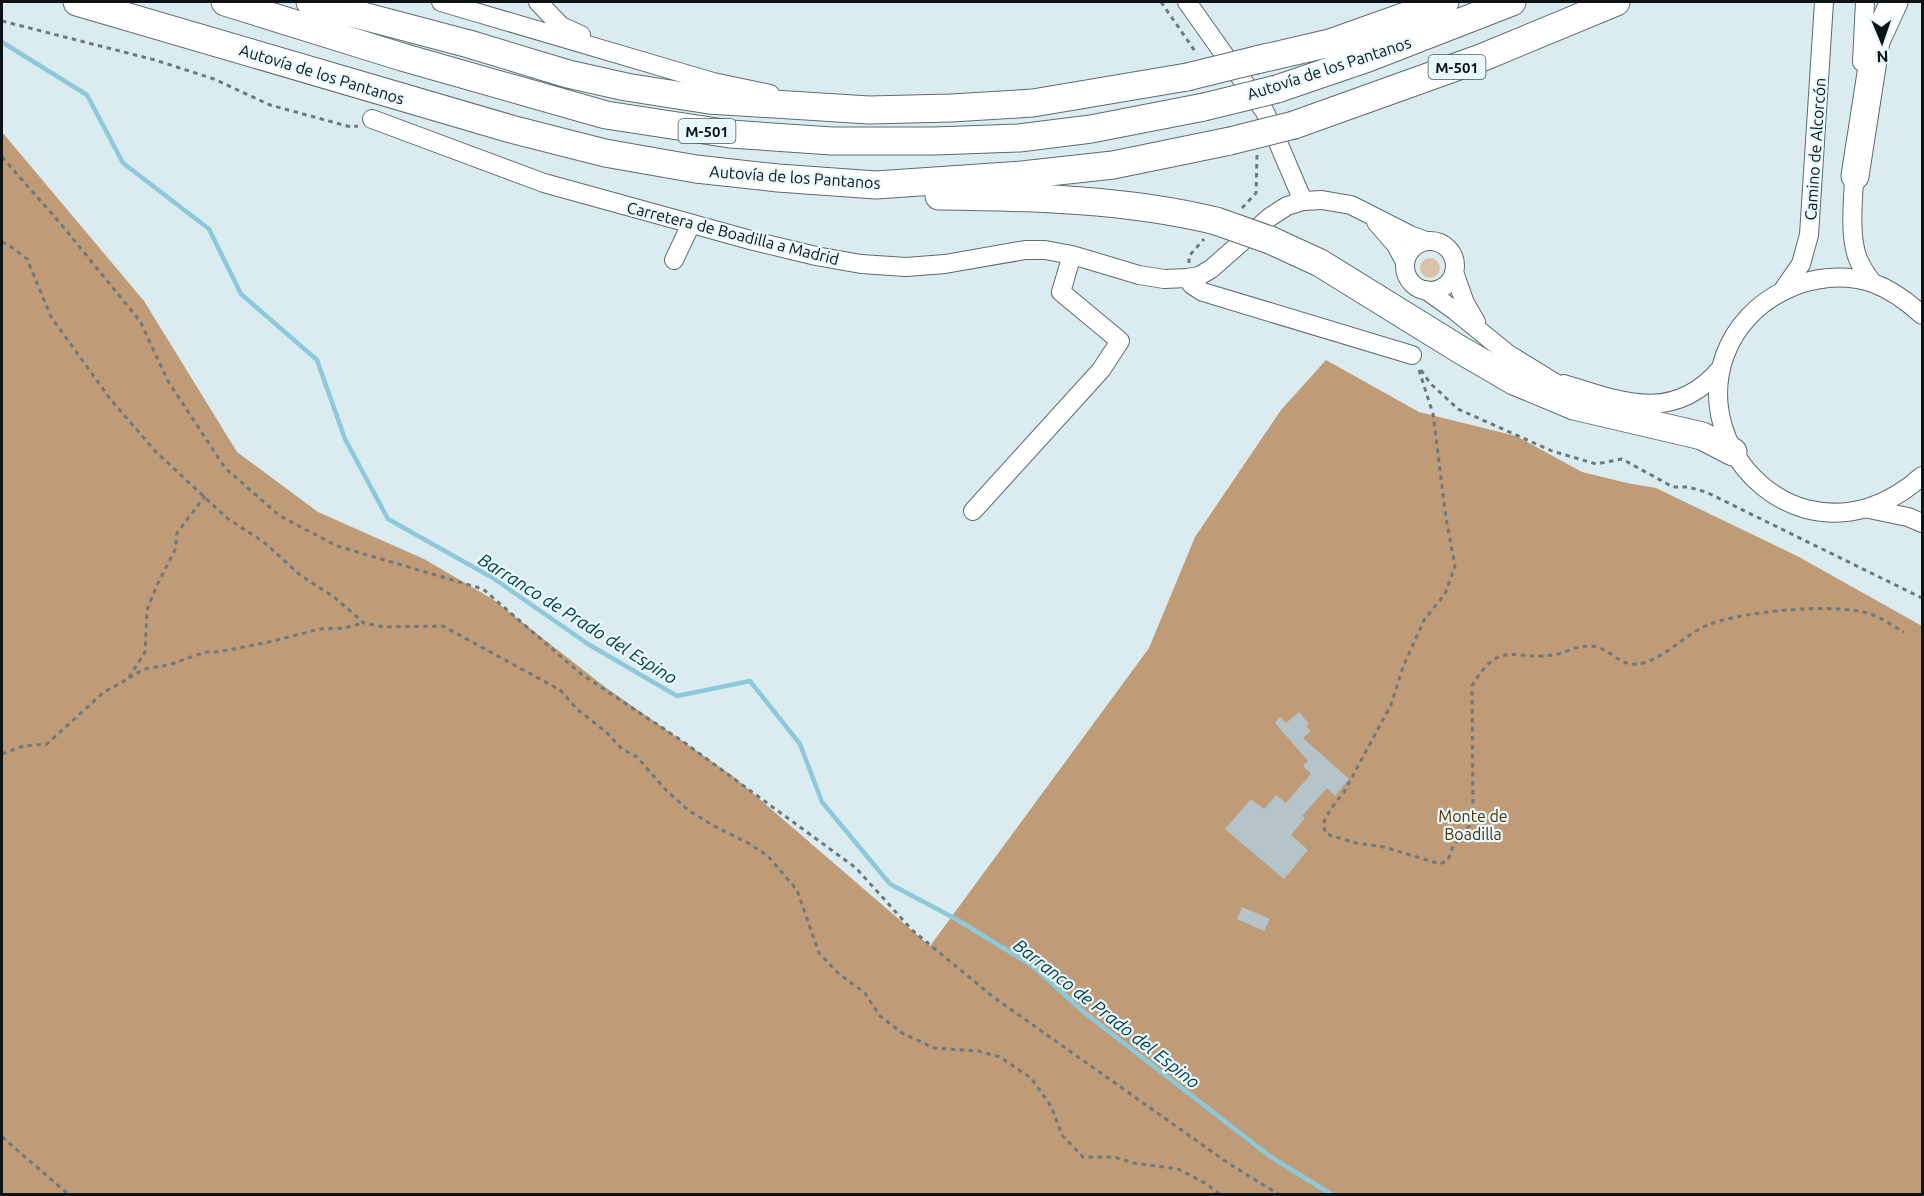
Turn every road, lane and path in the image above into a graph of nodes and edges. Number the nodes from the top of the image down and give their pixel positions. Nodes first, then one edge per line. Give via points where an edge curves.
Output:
1 (77, 2) edge
2 (225, 2) edge
3 (310, 2) edge
4 (441, 2) edge
5 (538, 2) edge
6 (1187, 2) edge
7 (1408, 2) edge
8 (1444, 2) edge
9 (1512, 2) edge
10 (1616, 2) edge
11 (1824, 2) edge
12 (1865, 2) edge
13 (1894, 2) edge
14 (2, 21) edge
15 (628, 57) junction
16 (1256, 60) junction
17 (869, 110) junction
18 (372, 119) joint
19 (2, 157) edge
20 (1855, 176) junction
21 (876, 185) junction
22 (1303, 201) junction
23 (1363, 211) junction
24 (691, 224) junction
25 (1426, 241) junction
26 (2, 242) edge
27 (1072, 255) junction
28 (674, 260) dead end
29 (1405, 262) junction
30 (1454, 272) junction
31 (1187, 278) junction
32 (1873, 283) junction
33 (1425, 290) junction
34 (1783, 290) junction
35 (1923, 315) edge
36 (1488, 338) junction
37 (1413, 356) dead end
38 (1721, 368) junction
39 (1543, 376) junction
40 (1682, 430) junction
41 (1733, 452) junction
42 (1923, 476) edge
43 (205, 496) junction
44 (1868, 509) junction
45 (973, 511) dead end
46 (1923, 523) edge
47 (1923, 598) edge
48 (364, 623) junction
49 (1904, 632) dead end
50 (128, 679) junction
51 (2, 754) edge
52 (2, 1137) edge
53 (68, 1194) edge
54 (1219, 1194) edge
55 (1278, 1194) edge

1 - 21 highway, Autovía de los Pantanos / M-501 via 404,99 605,153 696,169
2 - 9 highway, Autovía de los Pantanos / M-501, bridge via 606,115 730,134 832,141 934,141 1019,138 1091,129 1278,89
3 - 17 highway via 626,87 709,100
4 - 15 street
5 - 15 street via 561,26
6 - 22 street via 1265,112
7 - 16 highway
8 - 16 highway via 1329,43
10 - 21 highway, Autovía de los Pantanos / M-501, bridge via 1481,58 1294,125 1230,141 1113,165
11 - 34 street, Camino de Alcorcón via 1809,235 1801,264
12 - 20 street
13 - 20 highway via 1876,41
14 - 18 path via 155,60 214,79 270,105 351,128
15 - 17 street via 713,82
16 - 17 highway, bridge via 1186,77 1033,103
18 - 24 street, Carretera de Boadilla a Madrid via 544,183
19 - 55 path via 140,321 168,381 225,468 280,516 337,546 483,589 581,674 685,742 856,867 912,930 992,996
20 - 32 street via 1853,233 1857,257
21 - 40 highway, bridge via 911,196 1125,205 1216,221 1320,263 1514,381 1575,406
22 - 23 street via 1337,202
22 - 31 street via 1270,217 1211,269
23 - 25 street
23 - 29 street via 1384,230
24 - 27 street, Carretera de Boadilla a Madrid via 861,264 945,264 1025,250
24 - 28 street
25 - 29 street via 1414,246
25 - 30 street via 1448,249
26 - 43 path via 27,259 51,317 111,400 156,453
27 - 31 street, Carretera de Boadilla a Madrid via 1140,275
27 - 45 street via 1060,292 1120,341 1101,370
29 - 33 street via 1410,280
30 - 33 street via 1440,288
30 - 36 street via 1465,303
31 - 37 street via 1203,292
32 - 34 street via 1832,278
32 - 35 street via 1904,299
33 - 36 street
34 - 38 street via 1744,321
36 - 39 street
38 - 39 street via 1702,388 1684,399 1656,405 1629,403
38 - 41 street via 1719,414
39 - 40 street via 1583,399
40 - 41 highway
41 - 44 street via 1753,479 1794,506 1843,513
42 - 44 street via 1907,490
43 - 48 path via 227,518 265,543
43 - 50 path via 177,533 175,550 147,610 145,652
44 - 46 street
47 - 49 path via 1707,492 1673,487 1622,459 1596,464 1552,451 1458,409 1419,367 1432,414 1455,566 1445,594 1424,620 1391,705 1344,792 1330,810 1323,825 1326,834 1384,846 1440,864 1448,860 1473,814 1472,686 1480,671 1505,654 1558,654 1573,648 1598,647 1622,662 1642,663 1709,625 1761,613 1824,609 1868,613
48 - 50 path via 205,652 144,669
48 - 54 path via 384,627 443,626 560,690 622,749 637,756 664,789 688,810 768,856 797,890 819,953 837,973 865,993 880,1016 902,1033 934,1048 1000,1057 1031,1078 1051,1106 1062,1135 1083,1157 1114,1157 1178,1169
50 - 51 path via 105,692 47,744 23,746
52 - 53 path

